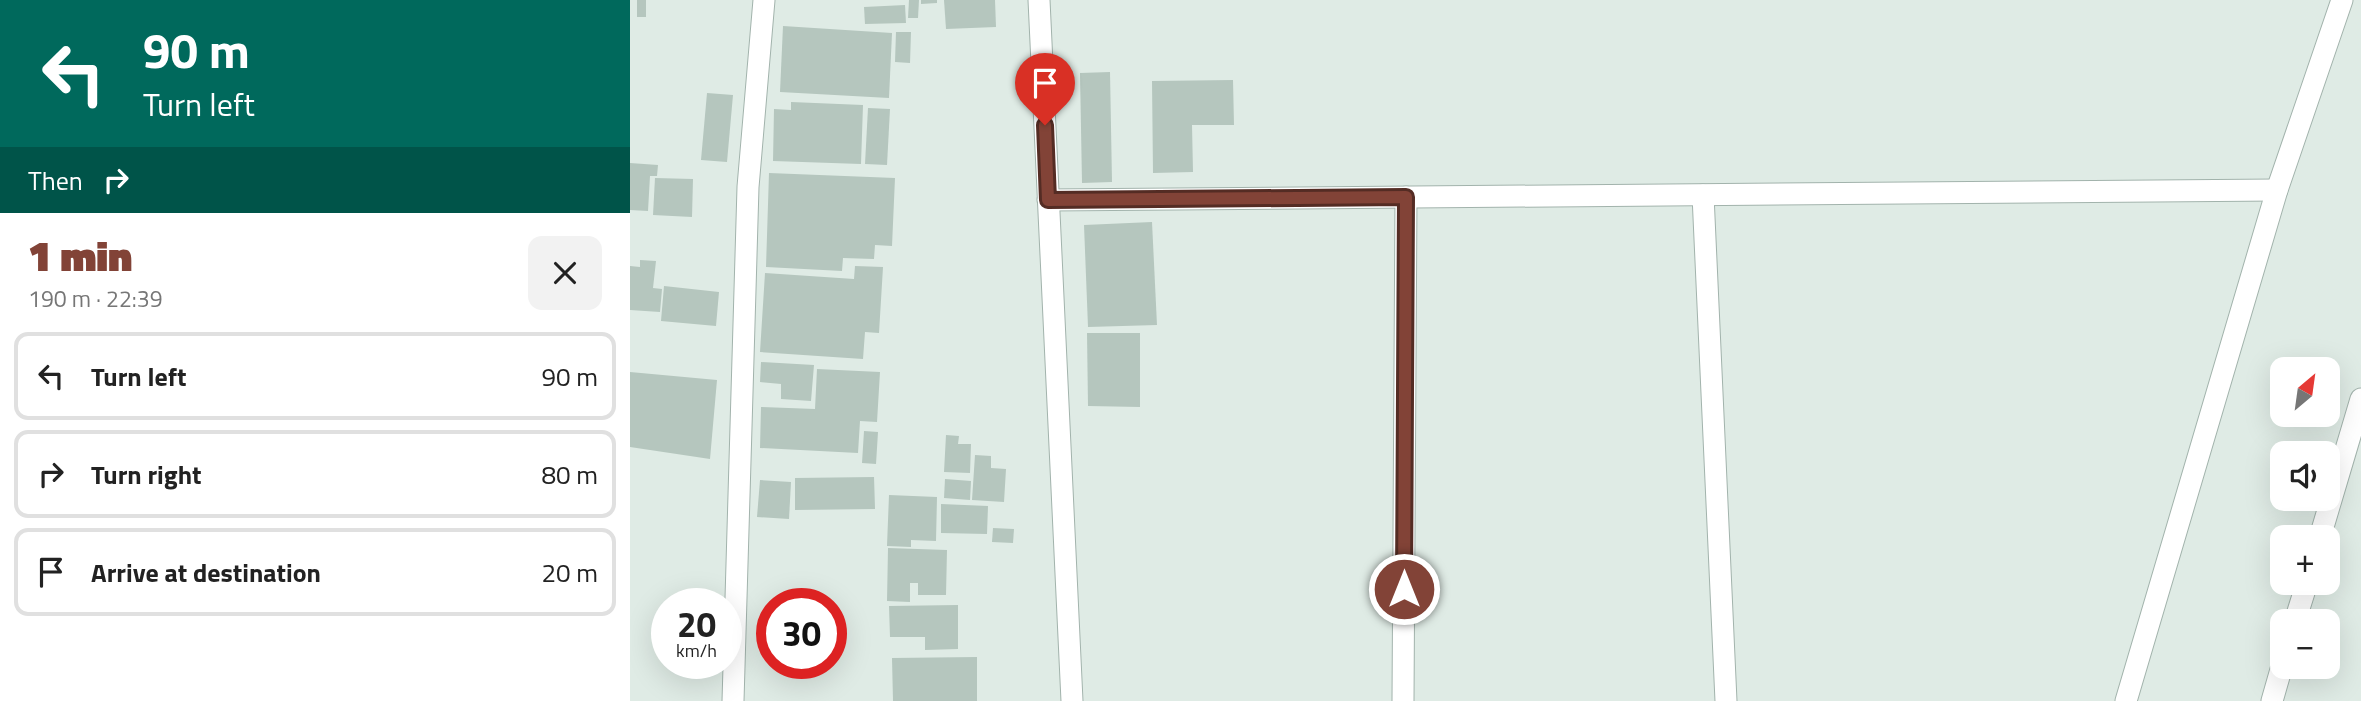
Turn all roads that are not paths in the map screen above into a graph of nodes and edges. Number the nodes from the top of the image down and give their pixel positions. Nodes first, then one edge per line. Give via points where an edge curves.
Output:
1 (764, 0) edge
2 (1039, 0) edge
3 (2342, 0) edge
4 (2277, 190) junction
5 (1703, 195) junction
6 (1406, 197) junction
7 (1048, 200) junction
8 (2361, 399) edge
9 (2324, 525) edge
10 (2278, 679) edge
11 (733, 701) edge
12 (1072, 701) edge
13 (1403, 701) edge
14 (1726, 701) edge
15 (2126, 701) edge
16 (2272, 701) edge

1 - 11 street via 748,187
2 - 7 street
3 - 4 street
4 - 5 street
4 - 15 street
5 - 6 street
5 - 14 street
6 - 7 street
6 - 13 street
7 - 12 street
8 - 9 street
10 - 16 street

